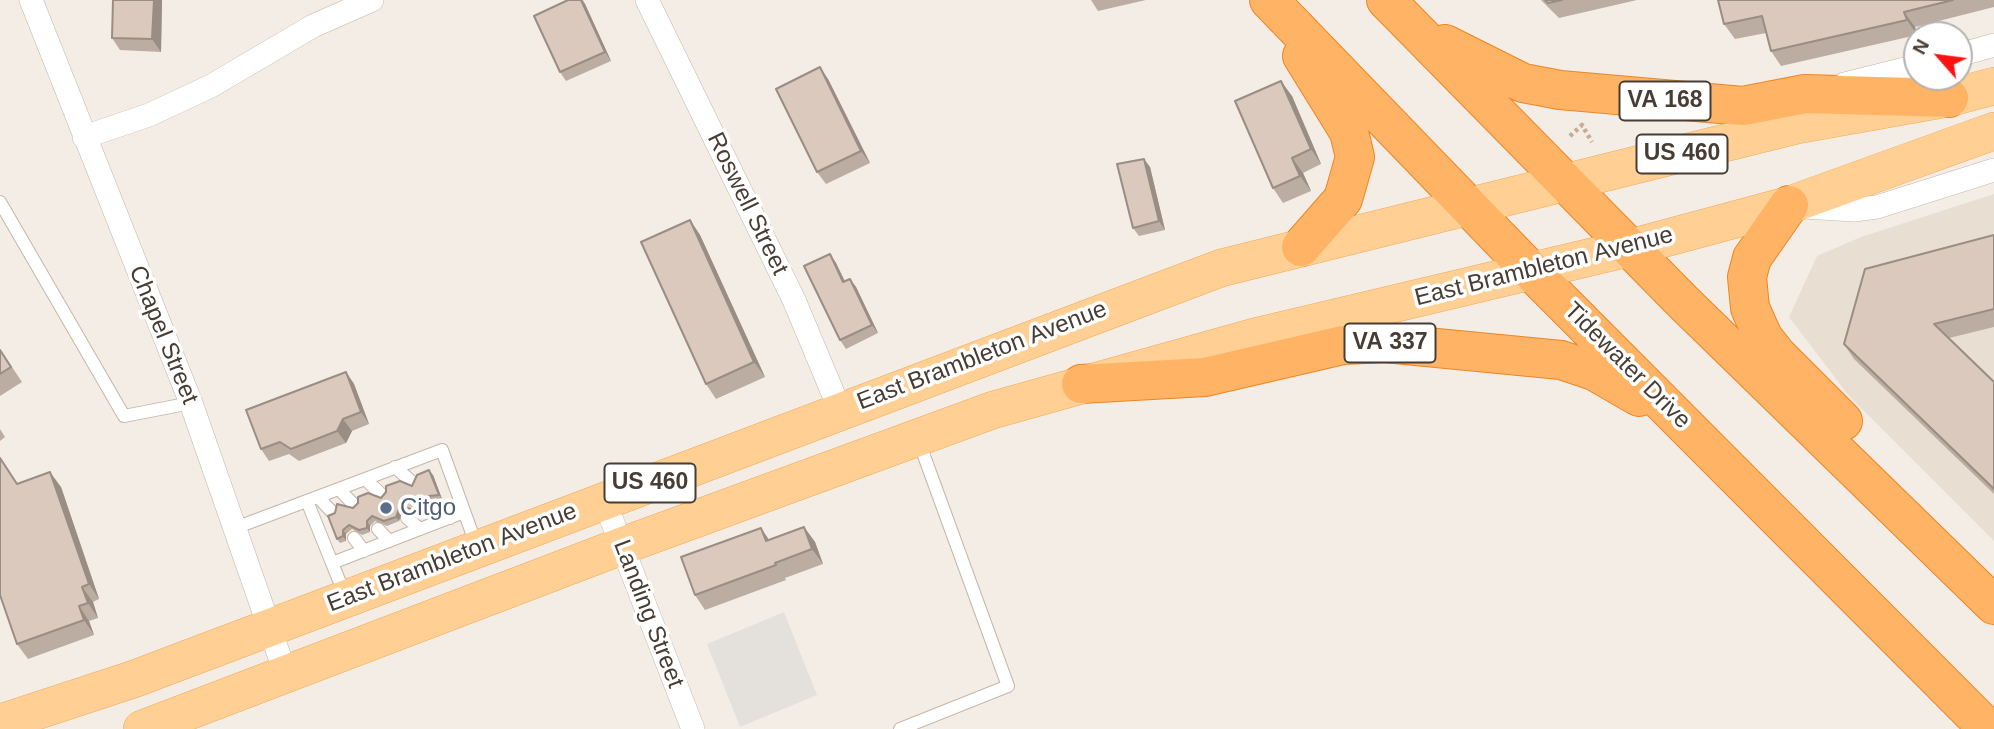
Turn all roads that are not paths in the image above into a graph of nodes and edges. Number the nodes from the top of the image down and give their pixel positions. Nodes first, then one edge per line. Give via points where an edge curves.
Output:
1 (31, 0) edge
2 (372, 0) edge
3 (647, 0) edge
4 (1269, 0) edge
5 (1393, 7) edge
6 (1994, 45) edge
7 (1973, 51) edge
8 (1903, 70) edge
9 (1994, 86) edge
10 (1805, 94) junction
11 (1949, 98) junction
12 (1994, 131) edge
13 (84, 137) junction
14 (1994, 170) edge
15 (1567, 184) junction
16 (0, 202) edge
17 (1789, 205) junction
18 (1471, 207) junction
19 (1301, 247) junction
20 (1629, 248) junction
21 (1530, 270) junction
22 (1081, 384) junction
23 (191, 402) junction
24 (840, 410) junction
25 (1685, 424) junction
26 (917, 438) junction
27 (395, 467) junction
28 (365, 479) junction
29 (412, 482) edge
30 (339, 489) junction
31 (381, 494) edge
32 (313, 499) junction
33 (604, 500) junction
34 (353, 504) edge
35 (438, 507) dead end
36 (332, 512) edge
37 (464, 512) junction
38 (407, 518) edge
39 (450, 518) junction
40 (235, 528) junction
41 (378, 529) edge
42 (420, 529) junction
43 (354, 538) edge
44 (390, 541) junction
45 (622, 546) junction
46 (477, 548) junction
47 (364, 551) junction
48 (332, 563) junction
49 (1958, 569) junction
50 (346, 597) junction
51 (1994, 605) edge
52 (270, 626) junction
53 (286, 675) junction
54 (0, 723) edge
55 (1972, 723) edge
56 (142, 729) edge
57 (693, 729) edge
58 (900, 729) edge

1 - 13 street, Chapel Street
2 - 13 street via 313,26 211,86 149,115
3 - 24 street, Roswell Street via 794,300
4 - 18 highway, Tidewater Drive
4 - 19 highway via 1353,144 1353,171 1343,199
5 - 10 highway, VA 168 via 1452,49 1506,76 1542,87 1743,106
5 - 15 highway
6 - 7 street
8 - 10 street
9 - 11 main road, East Brambleton Avenue / US 460
10 - 11 highway, VA 168
11 - 15 main road, East Brambleton Avenue / US 460 via 1797,125
12 - 17 main road, East Brambleton Avenue / US 460
13 - 23 street, Chapel Street
14 - 17 street via 1854,211
15 - 18 main road, East Brambleton Avenue / US 460
15 - 20 highway
16 - 23 lane via 124,416
17 - 20 main road, East Brambleton Avenue / US 460
17 - 49 highway via 1759,245 1749,269 1747,296 1755,321 1777,355 1853,432
18 - 19 main road, East Brambleton Avenue / US 460
18 - 21 highway, Tidewater Drive
19 - 24 main road, East Brambleton Avenue / US 460 via 1179,282
20 - 21 main road, East Brambleton Avenue / US 460
20 - 49 highway
21 - 22 main road, East Brambleton Avenue / US 460
21 - 25 highway, Tidewater Drive
22 - 25 highway, VA 337 via 1205,377 1343,345 1408,344 1576,363
22 - 26 main road, East Brambleton Avenue / US 460
23 - 40 street, Chapel Street
24 - 33 main road, East Brambleton Avenue / US 460
25 - 55 highway, Tidewater Drive / VA 337
26 - 45 main road, East Brambleton Avenue / US 460
26 - 58 lane via 1008,686
27 - 28 lane
27 - 29 lane
27 - 37 lane via 442,450
28 - 30 lane
28 - 31 lane
30 - 32 lane
30 - 34 lane
32 - 36 lane
32 - 40 lane
32 - 48 lane
33 - 45 street, Landing Street
33 - 46 main road, East Brambleton Avenue / US 460
35 - 39 lane
37 - 39 lane
37 - 46 lane
38 - 42 lane
39 - 42 lane
40 - 52 street, Chapel Street
41 - 44 lane
42 - 44 lane
43 - 47 lane
44 - 47 lane
45 - 53 main road, East Brambleton Avenue / US 460
45 - 57 street, Landing Street
46 - 50 main road, East Brambleton Avenue / US 460
47 - 48 lane
48 - 50 lane
49 - 51 highway
50 - 52 main road, East Brambleton Avenue / US 460
52 - 53 street, Chapel Street
52 - 54 main road, East Brambleton Avenue / US 460 via 134,679
53 - 56 main road, East Brambleton Avenue / US 460

